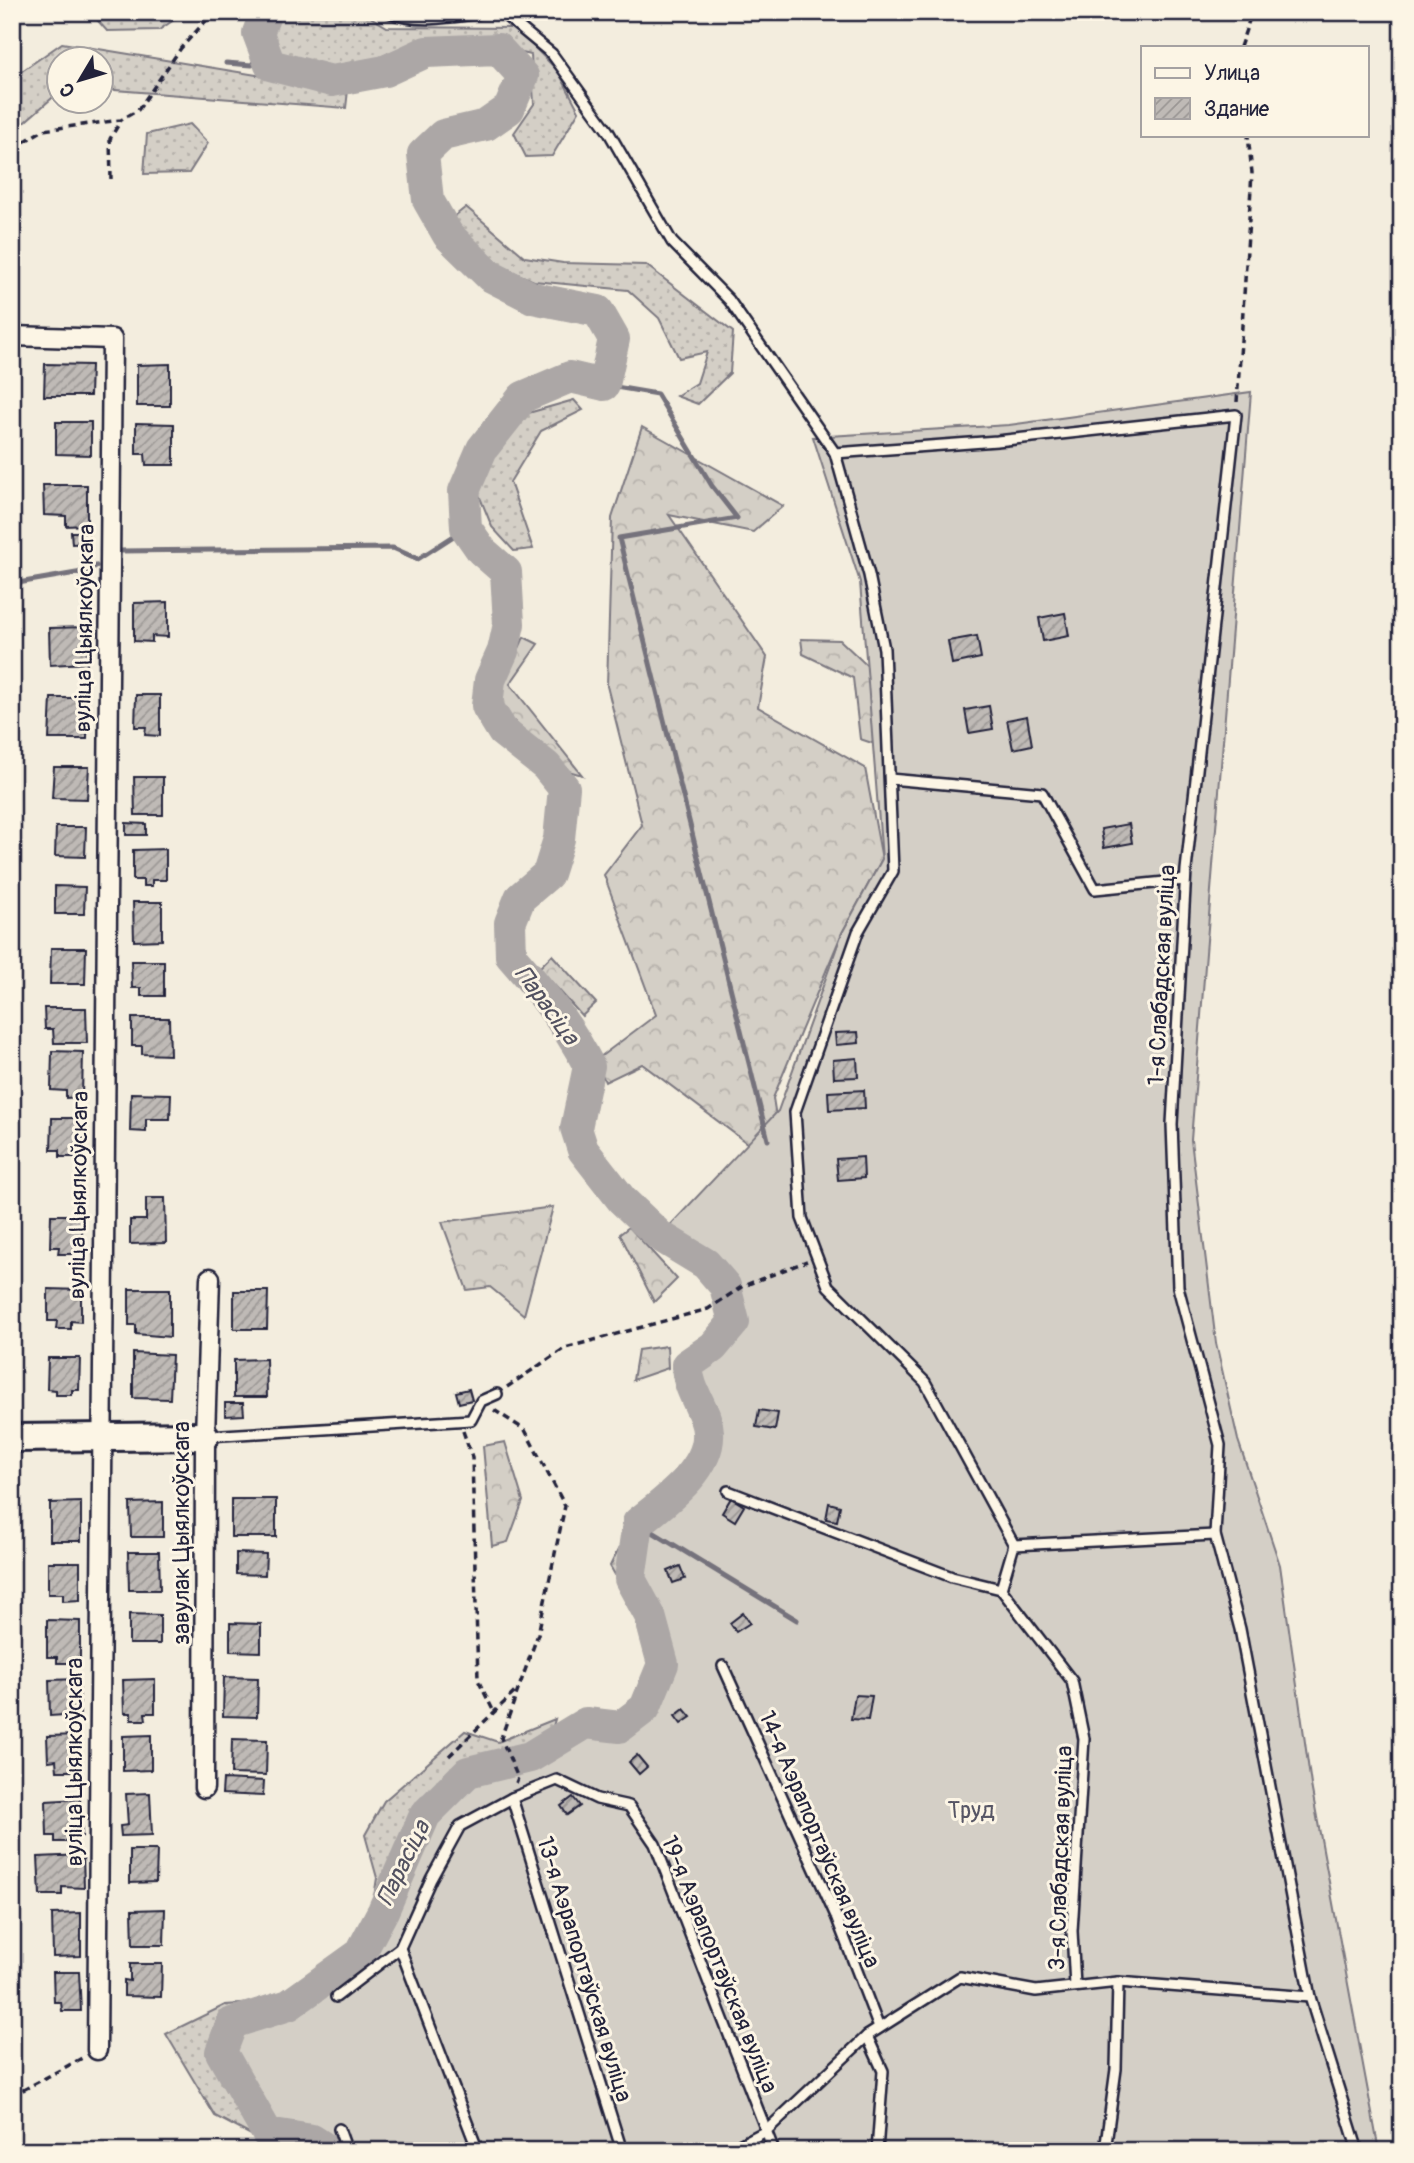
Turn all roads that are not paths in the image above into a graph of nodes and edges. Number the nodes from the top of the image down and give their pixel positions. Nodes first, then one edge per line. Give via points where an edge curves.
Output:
1 (390, 12) edge
2 (488, 12) edge
3 (501, 12) edge
4 (12, 336) edge
5 (835, 453) junction
6 (890, 779) junction
7 (1185, 880) junction
8 (210, 1278) dead end
9 (497, 1394) road end
10 (205, 1436) junction
11 (12, 1438) edge
12 (100, 1439) junction
13 (728, 1491) dead end
14 (1215, 1535) junction
15 (1014, 1545) junction
16 (1001, 1589) junction
17 (723, 1666) dead end
18 (204, 1788) dead end
19 (512, 1798) junction
20 (400, 1948) junction
21 (1118, 1982) junction
22 (1075, 1986) junction
23 (336, 1997) dead end
24 (1310, 1997) junction
25 (879, 2028) junction
26 (867, 2036) junction
27 (97, 2050) road end
28 (339, 2129) dead end
29 (766, 2131) junction
30 (347, 2151) edge
31 (478, 2151) edge
32 (622, 2151) edge
33 (728, 2151) edge
34 (774, 2151) edge
35 (877, 2151) edge
36 (1105, 2151) edge
37 (1358, 2151) edge

1 - 2 lane via 400,17 447,18
3 - 5 lane via 552,54 608,131 672,242 729,300
4 - 12 street, вуліца Цыялкоўскага via 111,340
5 - 6 lane via 884,649
5 - 7 lane, 1-я Слабадская вуліца via 1236,415
6 - 7 lane via 1042,793 1095,889
6 - 15 lane via 893,871 858,932 795,1112 802,1218 828,1286 925,1382
7 - 14 lane, 1-я Слабадская вуліца via 1171,1124 1178,1287 1220,1445
8 - 10 street, завулак Цыялкоўскага
9 - 10 lane via 481,1401 471,1420
10 - 12 street
10 - 18 street, завулак Цыялкоўскага
11 - 12 street
12 - 27 street, вуліца Цыялкоўскага
13 - 16 lane via 952,1577
14 - 15 lane
14 - 24 lane, 1-я Слабадская вуліца via 1240,1629
15 - 16 lane
16 - 22 lane, 3-я Слабадская вуліца via 1072,1681 1084,1739 1072,1931
17 - 25 lane, 14-я Аэрапортаўская вуліца via 836,1916
19 - 20 lane, 19-я Аэрапортаўская вуліца via 460,1826 430,1879
19 - 29 lane, 19-я Аэрапортаўская вуліца via 557,1780 597,1799 629,1806 654,1844
19 - 32 lane, 13-я Аэрапортаўская вуліца
20 - 23 lane
20 - 31 lane
21 - 22 lane, 19-я Аэрапортаўская вуліца
21 - 24 lane, 19-я Аэрапортаўская вуліца
21 - 36 lane via 1116,2069
22 - 25 lane, 19-я Аэрапортаўская вуліца via 1035,1991 960,1977
24 - 37 lane, 1-я Слабадская вуліца
25 - 26 lane, 19-я Аэрапортаўская вуліца
26 - 29 lane, 19-я Аэрапортаўская вуліца
26 - 35 lane via 883,2071
28 - 30 lane
29 - 33 lane, 19-я Аэрапортаўская вуліца
29 - 34 lane

